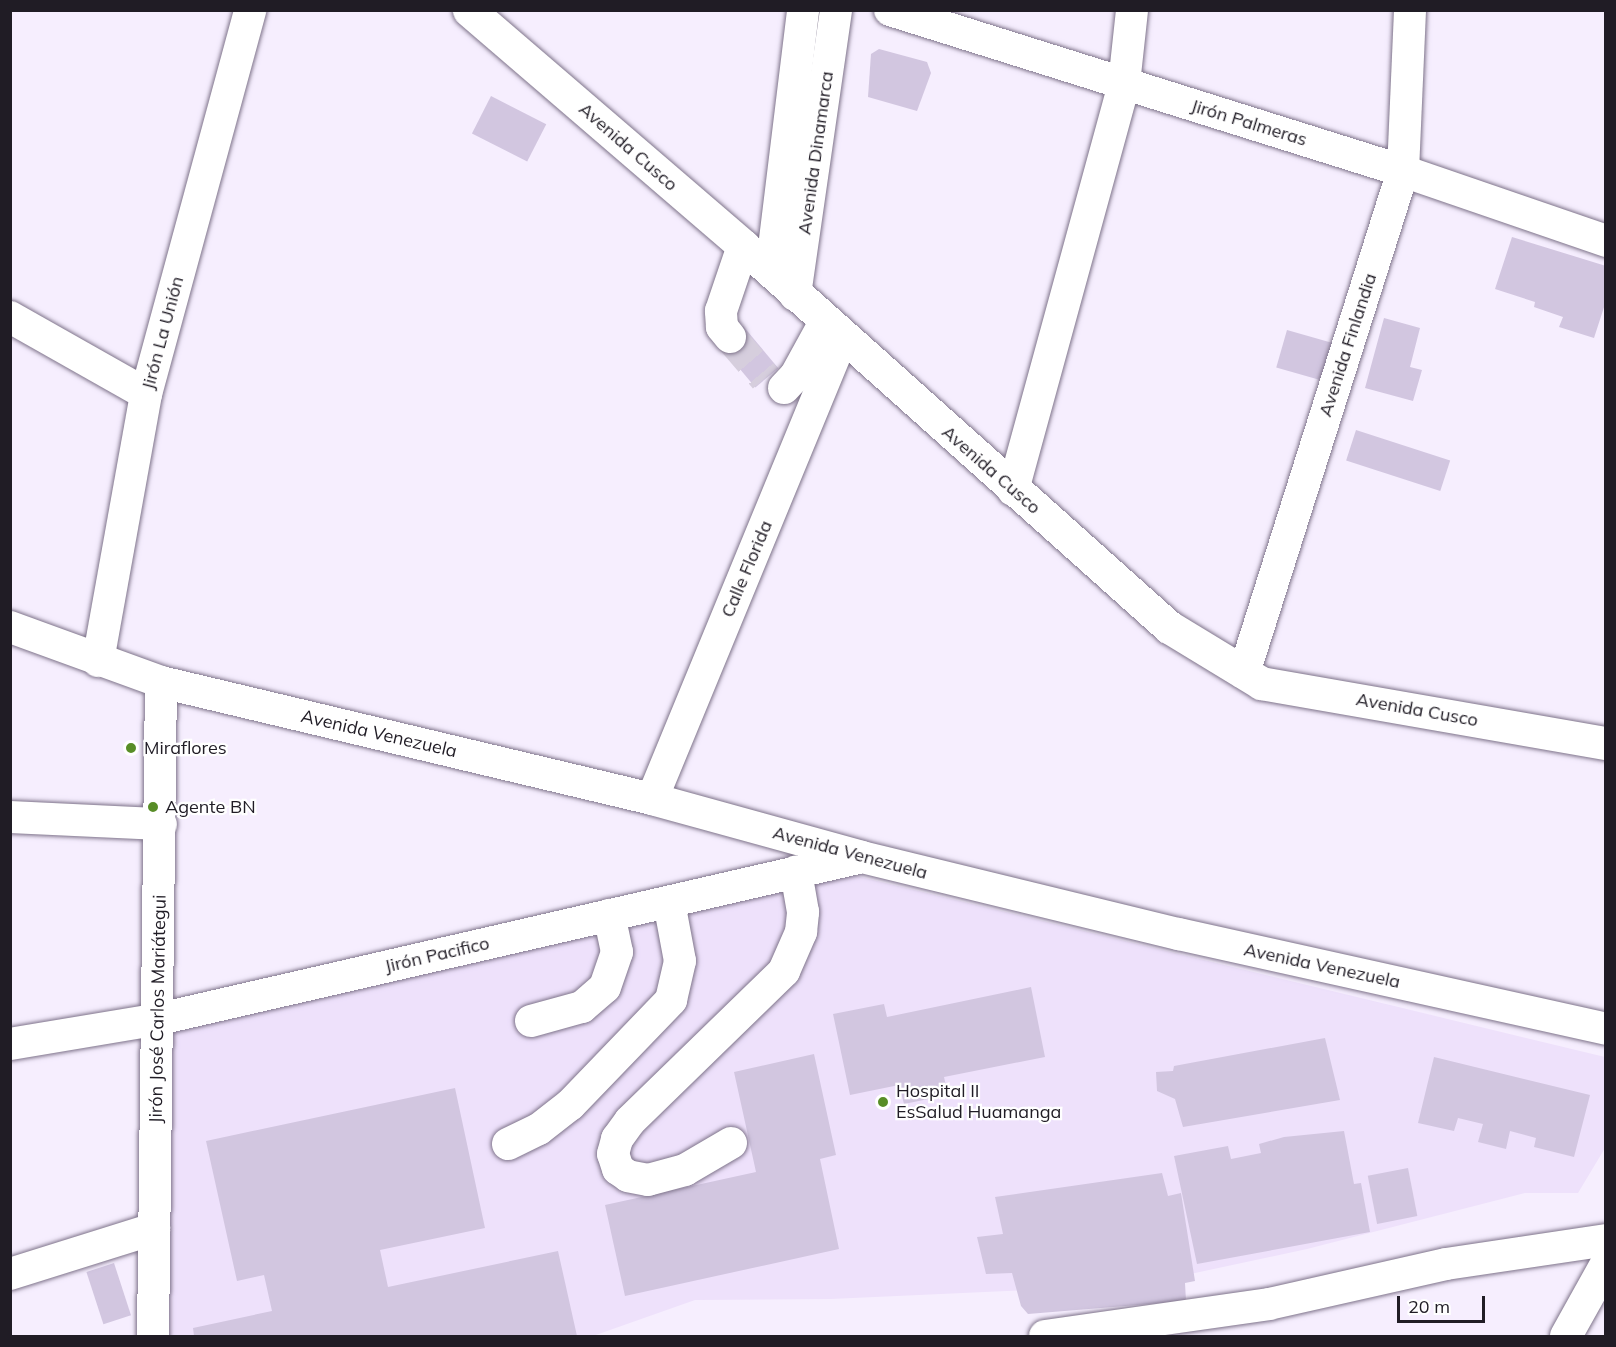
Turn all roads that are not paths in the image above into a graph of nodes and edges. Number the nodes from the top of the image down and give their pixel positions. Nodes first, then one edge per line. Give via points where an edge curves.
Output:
1 (250, 10) edge
2 (469, 10) edge
3 (803, 10) edge
4 (836, 10) edge
5 (890, 10) edge
6 (1132, 10) edge
7 (1410, 10) edge
8 (1124, 84) junction
9 (1403, 171) junction
10 (1605, 241) edge
11 (743, 246) junction
12 (771, 272) junction
13 (795, 295) junction
14 (10, 317) edge
15 (834, 331) junction
16 (730, 337) tunnel mouth
17 (146, 394) junction
18 (818, 399) junction
19 (1013, 490) junction
20 (10, 627) edge
21 (98, 661) junction
22 (1244, 673) junction
23 (161, 682) junction
24 (1605, 742) edge
25 (652, 799) junction
26 (10, 817) edge
27 (161, 824) junction
28 (862, 857) junction
29 (796, 872) junction
30 (669, 902) junction
31 (609, 915) junction
32 (159, 1019) junction
33 (531, 1021) dead end
34 (1605, 1029) edge
35 (10, 1044) edge
36 (508, 1143) dead end
37 (731, 1143) dead end
38 (154, 1229) junction
39 (1605, 1240) edge
40 (1605, 1264) edge
41 (10, 1274) edge
42 (153, 1336) edge
43 (1045, 1336) edge
44 (1566, 1336) edge

1 - 17 street, Jirón La Unión
2 - 11 highway, Avenida Cusco
3 - 12 street, Avenida Dinamarca
4 - 13 street, Avenida Dinamarca
5 - 8 street, Jirón Palmeras
6 - 8 street
7 - 9 street, Avenida Finlandia
8 - 9 street, Jirón Palmeras
8 - 19 street
9 - 10 street, Jirón Palmeras
9 - 22 street, Avenida Finlandia
11 - 12 highway, Avenida Cusco
11 - 16 street via 721,311 722,327
12 - 13 highway, Avenida Cusco
13 - 15 highway, Avenida Cusco
14 - 17 street
15 - 18 street, Calle Florida
15 - 18 street via 796,375 775,383
15 - 19 highway, Avenida Cusco
17 - 21 street, Jirón La Unión
18 - 25 street, Calle Florida
19 - 22 highway, Avenida Cusco via 1169,627
20 - 21 street, Avenida Venezuela
21 - 23 street, Avenida Venezuela
22 - 24 highway, Avenida Cusco via 1261,683
23 - 25 street, Avenida Venezuela
23 - 27 street, Jirón José Carlos Mariátegui
25 - 28 street, Avenida Venezuela
26 - 27 street
27 - 32 street, Jirón José Carlos Mariátegui
28 - 29 street, Jirón Pacifico
28 - 34 street, Avenida Venezuela via 1179,934
29 - 30 street, Jirón Pacifico
29 - 37 street via 803,912 797,942 784,971 630,1121 617,1139 613,1154 618,1169 628,1176 648,1180 685,1170
30 - 31 street, Jirón Pacifico
30 - 36 street via 679,974 662,1013 555,1118
31 - 32 street, Jirón Pacifico
31 - 33 street via 617,952 605,987 582,1007
32 - 35 street, Jirón Pacifico
32 - 38 street, Jirón José Carlos Mariátegui
38 - 41 street
38 - 42 street, Jirón José Carlos Mariátegui
39 - 43 street via 1446,1264 1269,1304
40 - 44 street

